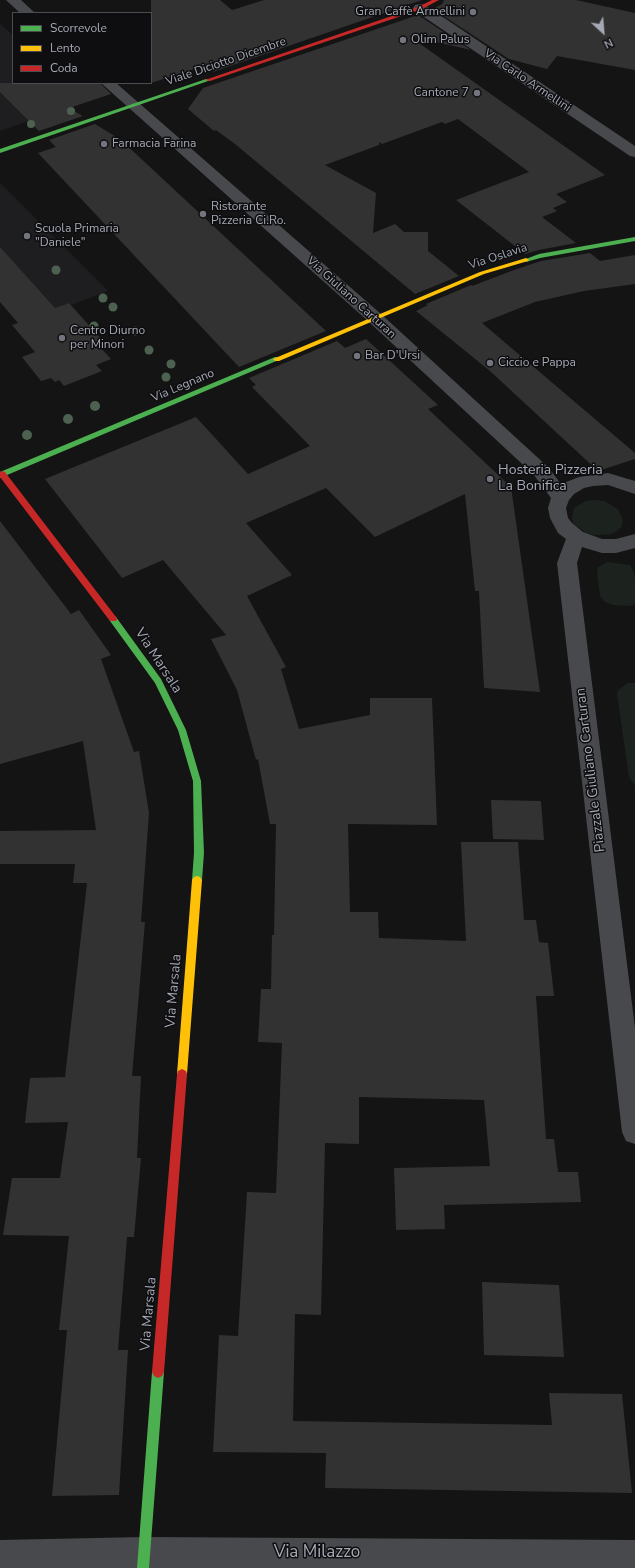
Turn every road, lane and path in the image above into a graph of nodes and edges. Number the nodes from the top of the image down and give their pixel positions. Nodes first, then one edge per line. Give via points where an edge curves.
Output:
1 (13, 0) edge
2 (436, 0) edge
3 (420, 8) junction
4 (27, 12) edge
5 (109, 84) edge
6 (134, 106) junction
7 (0, 151) edge
8 (635, 153) edge
9 (635, 239) edge
10 (375, 318) junction
11 (1, 475) edge
12 (635, 488) edge
13 (560, 498) junction
14 (576, 537) junction
15 (635, 541) edge
16 (627, 1004) edge
17 (635, 1132) edge
18 (0, 1555) edge
19 (635, 1555) edge
20 (144, 1560) edge

1 - 4 street
2 - 3 street, Viale Diciotto Dicembre
3 - 6 street, Viale Diciotto Dicembre
3 - 8 street, Via Carlo Armellini
5 - 6 street, Via Giuliano Carturan
6 - 7 street, Viale Diciotto Dicembre
6 - 10 street, Via Giuliano Carturan
9 - 10 street, Via Oslavia via 568,250 509,264
10 - 11 street, Via Legnano
10 - 13 street, Via Giuliano Carturan via 541,471
11 - 20 street, Via Marsala via 158,681 182,730 197,781 199,853
12 - 13 street via 608,479 593,480 567,489
13 - 14 street via 557,508 559,518
14 - 15 street via 602,546 616,546
14 - 16 street, Piazzale Giuliano Carturan via 567,563
16 - 17 street, Piazzale Giuliano Carturan
18 - 20 street, Via Milazzo
19 - 20 street, Via Milazzo

